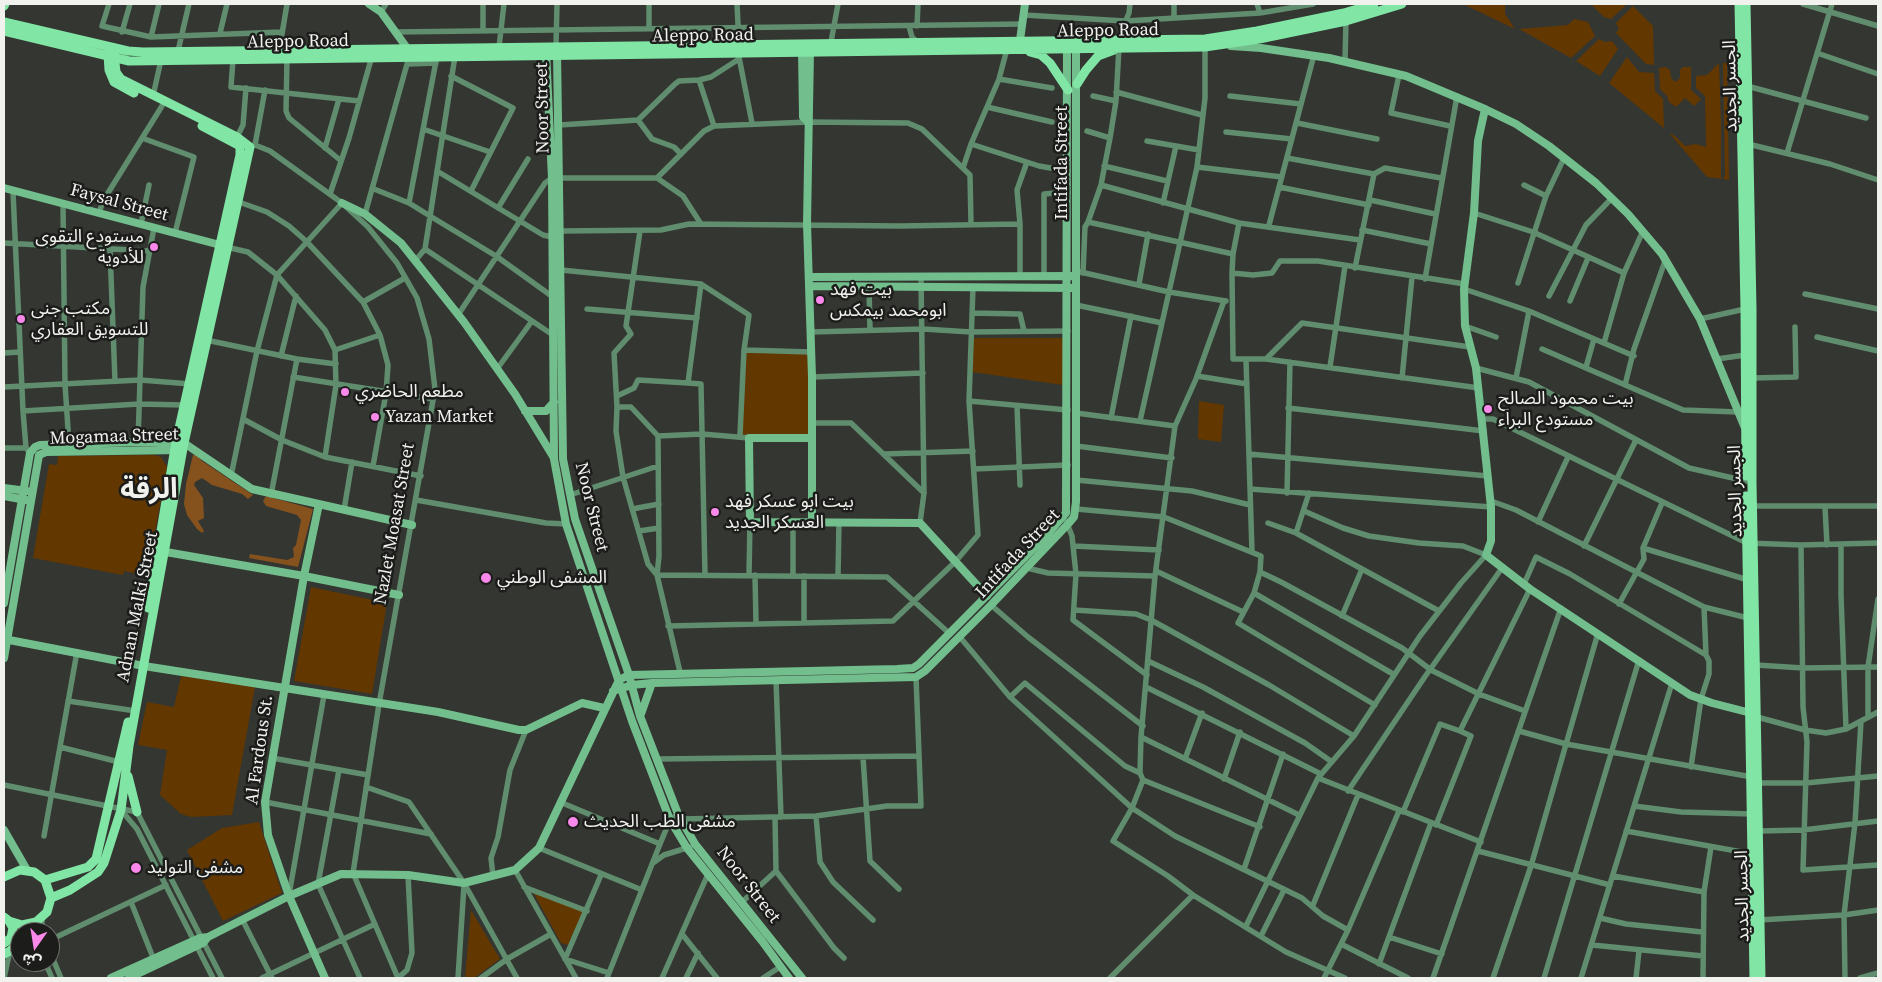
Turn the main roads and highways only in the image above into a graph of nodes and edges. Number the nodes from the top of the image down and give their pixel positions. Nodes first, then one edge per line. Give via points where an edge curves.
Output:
1 (371, 4) edge
2 (1025, 4) edge
3 (1374, 4) edge
4 (1402, 4) edge
5 (1739, 4) edge
6 (1746, 4) edge
7 (4, 22) edge
8 (4, 31) edge
9 (1072, 43) junction
10 (1118, 43) junction
11 (1020, 45) junction
12 (1219, 45) junction
13 (111, 47) junction
14 (557, 50) junction
15 (546, 51) junction
16 (806, 51) junction
17 (739, 52) junction
18 (373, 53) junction
19 (408, 56) junction
20 (111, 58) junction
21 (1077, 84) junction
22 (1068, 90) junction
23 (1484, 109) junction
24 (248, 146) junction
25 (556, 177) junction
26 (4, 188) edge
27 (342, 204) road end
28 (223, 246) junction
29 (1076, 274) junction
30 (809, 277) junction
31 (809, 286) junction
32 (1072, 288) junction
33 (192, 384) junction
34 (554, 402) junction
35 (525, 412) junction
36 (1745, 428) junction
37 (811, 438) junction
38 (179, 446) junction
39 (554, 459) junction
40 (563, 459) junction
41 (561, 474) junction
42 (4, 488) edge
43 (27, 491) junction
44 (4, 496) edge
45 (22, 500) junction
46 (30, 501) junction
47 (319, 504) junction
48 (1073, 504) junction
49 (812, 521) junction
50 (1066, 521) junction
51 (412, 525) road end
52 (1750, 544) junction
53 (162, 552) junction
54 (6, 576) edge
55 (304, 576) junction
56 (399, 595) road end
57 (987, 596) junction
58 (4, 603) edge
59 (5, 640) edge
60 (4, 658) edge
61 (141, 665) junction
62 (629, 675) junction
63 (619, 680) junction
64 (652, 684) junction
65 (632, 685) junction
66 (284, 688) junction
67 (622, 688) junction
68 (613, 691) junction
69 (604, 708) junction
70 (133, 710) junction
71 (1754, 715) junction
72 (640, 716) junction
73 (127, 769) junction
74 (1755, 780) junction
75 (137, 812) road end
76 (4, 830) edge
77 (27, 870) junction
78 (4, 877) edge
79 (45, 880) junction
80 (289, 896) junction
81 (51, 898) junction
82 (35, 922) edge
83 (10, 939) edge
84 (200, 941) junction
85 (7, 953) edge
86 (111, 978) edge
87 (129, 978) edge
88 (325, 978) edge
89 (789, 978) edge
90 (802, 978) edge
91 (1754, 978) edge
92 (1761, 978) edge

1 - 19 main road via 381,12
2 - 11 main road
3 - 10 main road, Aleppo Road via 1257,31 1204,39
4 - 12 main road, Aleppo Road via 1346,21
5 - 36 main road, الجسر الجديد
6 - 52 main road, الجسر الجديد via 1752,378
7 - 13 main road, Aleppo Road
8 - 20 main road, Aleppo Road
9 - 10 main road, Aleppo Road
9 - 11 main road, Aleppo Road
9 - 21 main road, Intifada Street
9 - 22 main road, Intifada Street
10 - 12 main road, Aleppo Road
10 - 21 main road via 1098,56
11 - 16 main road, Aleppo Road via 1007,49
11 - 17 main road, Aleppo Road via 831,42
11 - 22 main road via 1041,55 1057,70
12 - 23 main road via 1314,55 1399,74
13 - 18 main road, Aleppo Road via 143,52 282,50
13 - 20 main road, Nazlet Moasat Street
14 - 15 main road, Aleppo Road
14 - 17 main road, Aleppo Road
14 - 25 main road, Noor Street via 559,125
15 - 19 main road, Aleppo Road via 499,47
15 - 19 main road, Aleppo Road via 454,56 437,60
15 - 25 main road, Noor Street
16 - 17 main road, Aleppo Road
16 - 30 main road via 803,117 808,122
18 - 19 main road, Aleppo Road
18 - 20 main road, Aleppo Road via 287,58 129,61
20 - 24 main road, Nazlet Moasat Street via 120,79 237,137
20 - 24 main road, Nazlet Moasat Street via 109,70 114,82
21 - 29 main road, Intifada Street
22 - 29 main road, Intifada Street via 1068,192
23 - 36 main road via 1516,124 1564,158 1612,198 1643,231 1666,261 1700,318
23 - 71 main road via 1464,287 1465,326 1479,388 1491,504 1491,541 1486,555 1672,683 1701,699
24 - 28 main road, Adnan Malki Street
24 - 28 main road, Adnan Malki Street
25 - 34 main road, Noor Street via 552,237
25 - 40 main road, Noor Street via 561,231
26 - 28 main road, Faysal Street
27 - 35 main road via 366,214 401,243 458,314
28 - 33 main road, Adnan Malki Street
28 - 33 main road, Adnan Malki Street via 206,340
29 - 30 main road
29 - 32 main road, Intifada Street
30 - 31 main road
31 - 32 main road
31 - 37 main road
32 - 48 main road, Intifada Street via 1068,330 1068,465
32 - 48 main road, Intifada Street via 1076,305 1076,480
33 - 38 main road, Adnan Malki Street
33 - 38 main road, Adnan Malki Street via 184,405
34 - 35 main road via 546,410
34 - 39 main road, Noor Street
35 - 39 main road
36 - 52 main road, الجسر الجديد
37 - 49 main road
37 - 49 main road via 749,438 750,522
38 - 43 main road, Mogamaa Street via 46,452 36,461
38 - 43 main road, Mogamaa Street via 138,442 40,445 28,450
38 - 47 main road, Mogamaa Street via 194,450 252,489
38 - 53 main road, Adnan Malki Street
39 - 40 main road
39 - 41 main road, Noor Street
40 - 41 main road, Noor Street
41 - 62 main road, Noor Street
41 - 63 main road, Noor Street via 566,524
42 - 43 main road
43 - 45 main road, Mogamaa Street
43 - 46 main road, Mogamaa Street
44 - 45 main road
45 - 46 main road
45 - 54 main road, Mogamaa Street
46 - 59 main road, Mogamaa Street
47 - 51 main road
47 - 55 main road, Al Fardous St.
48 - 50 main road, Intifada Street
49 - 57 main road via 920,523
50 - 57 main road, Intifada Street
50 - 64 main road, Intifada Street via 1027,568 916,677
52 - 71 main road, الجسر الجديد via 1756,665
52 - 71 main road, الجسر الجديد via 1748,618
53 - 55 main road
53 - 61 main road, Adnan Malki Street
54 - 58 main road, Mogamaa Street
55 - 56 main road
55 - 66 main road, Al Fardous St.
57 - 62 main road, Intifada Street via 913,668
59 - 60 main road, Mogamaa Street
59 - 61 main road
61 - 66 main road
61 - 70 main road, Adnan Malki Street
62 - 63 main road, Intifada Street
62 - 65 main road, Noor Street
63 - 67 main road, Noor Street
63 - 68 main road
64 - 65 main road
64 - 72 main road
65 - 67 main road
65 - 72 main road, Noor Street
66 - 69 main road via 438,712 526,730 582,702
66 - 80 main road, Al Fardous St. via 265,802 268,835
67 - 68 main road
67 - 89 main road, Noor Street via 670,820 687,848
68 - 69 main road
69 - 80 main road via 539,848 515,870 464,883 408,875 341,874
70 - 73 main road, Adnan Malki Street
70 - 79 main road, Adnan Malki Street via 96,859 73,874
71 - 74 main road, الجسر الجديد
72 - 90 main road, Noor Street via 679,816 695,844
73 - 75 main road
73 - 81 main road, Adnan Malki Street via 120,810 104,863 98,872 77,886
74 - 91 main road, الجسر الجديد via 1752,814
74 - 92 main road, الجسر الجديد
76 - 77 main road
77 - 78 main road via 13,871
77 - 79 main road
79 - 81 main road
80 - 84 main road
80 - 88 main road, Al Fardous St.
81 - 82 main road via 46,912
83 - 85 main road
84 - 86 main road
84 - 87 main road

